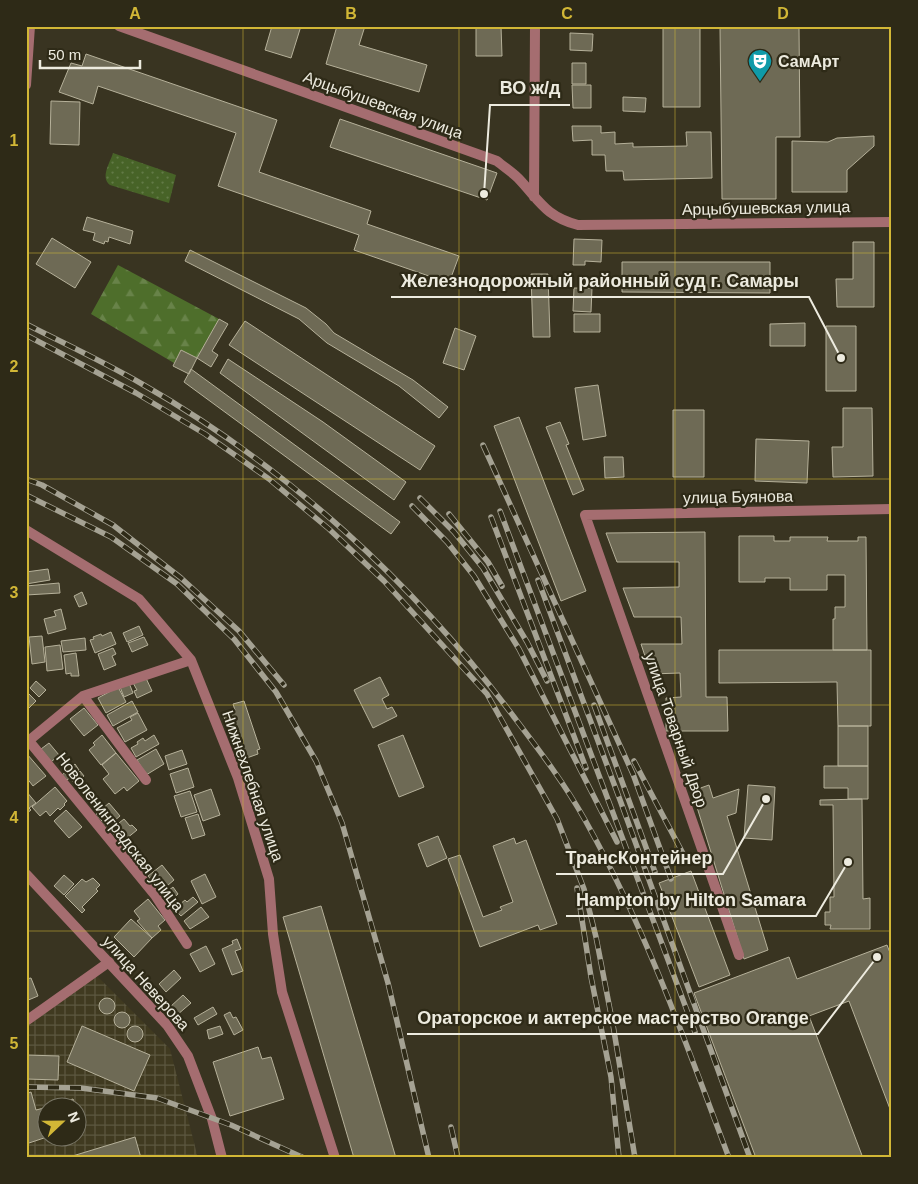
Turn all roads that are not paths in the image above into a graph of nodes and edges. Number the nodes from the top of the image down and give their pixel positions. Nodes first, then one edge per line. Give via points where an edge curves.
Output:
1 (30, 26) edge
2 (119, 26) edge
3 (535, 26) edge
4 (26, 85) edge
5 (534, 197) junction
6 (892, 222) edge
7 (892, 509) edge
8 (585, 514) joint
9 (26, 530) edge
10 (191, 660) junction
11 (82, 696) junction
12 (27, 742) edge
13 (146, 780) dead end
14 (26, 874) edge
15 (186, 944) dead end
16 (738, 955) dead end
17 (109, 962) junction
18 (26, 1020) edge
19 (222, 1158) edge
20 (335, 1158) edge

1 - 4 street
2 - 5 street, Арцыбушевская улица via 497,161
3 - 5 street
5 - 6 street, Арцыбушевская улица via 562,220 578,225
7 - 8 street, улица Буянова
8 - 16 street, улица Товарный Двор
9 - 10 street, Нижнехлебная улица via 138,599
10 - 11 street
10 - 20 street, Нижнехлебная улица via 238,778 269,879 282,992
11 - 12 street
11 - 13 street
12 - 15 street, Новоленинградская улица via 155,895
14 - 17 street, улица Неверова
17 - 18 street
17 - 19 street, улица Неверова via 167,1025 188,1056 212,1119

